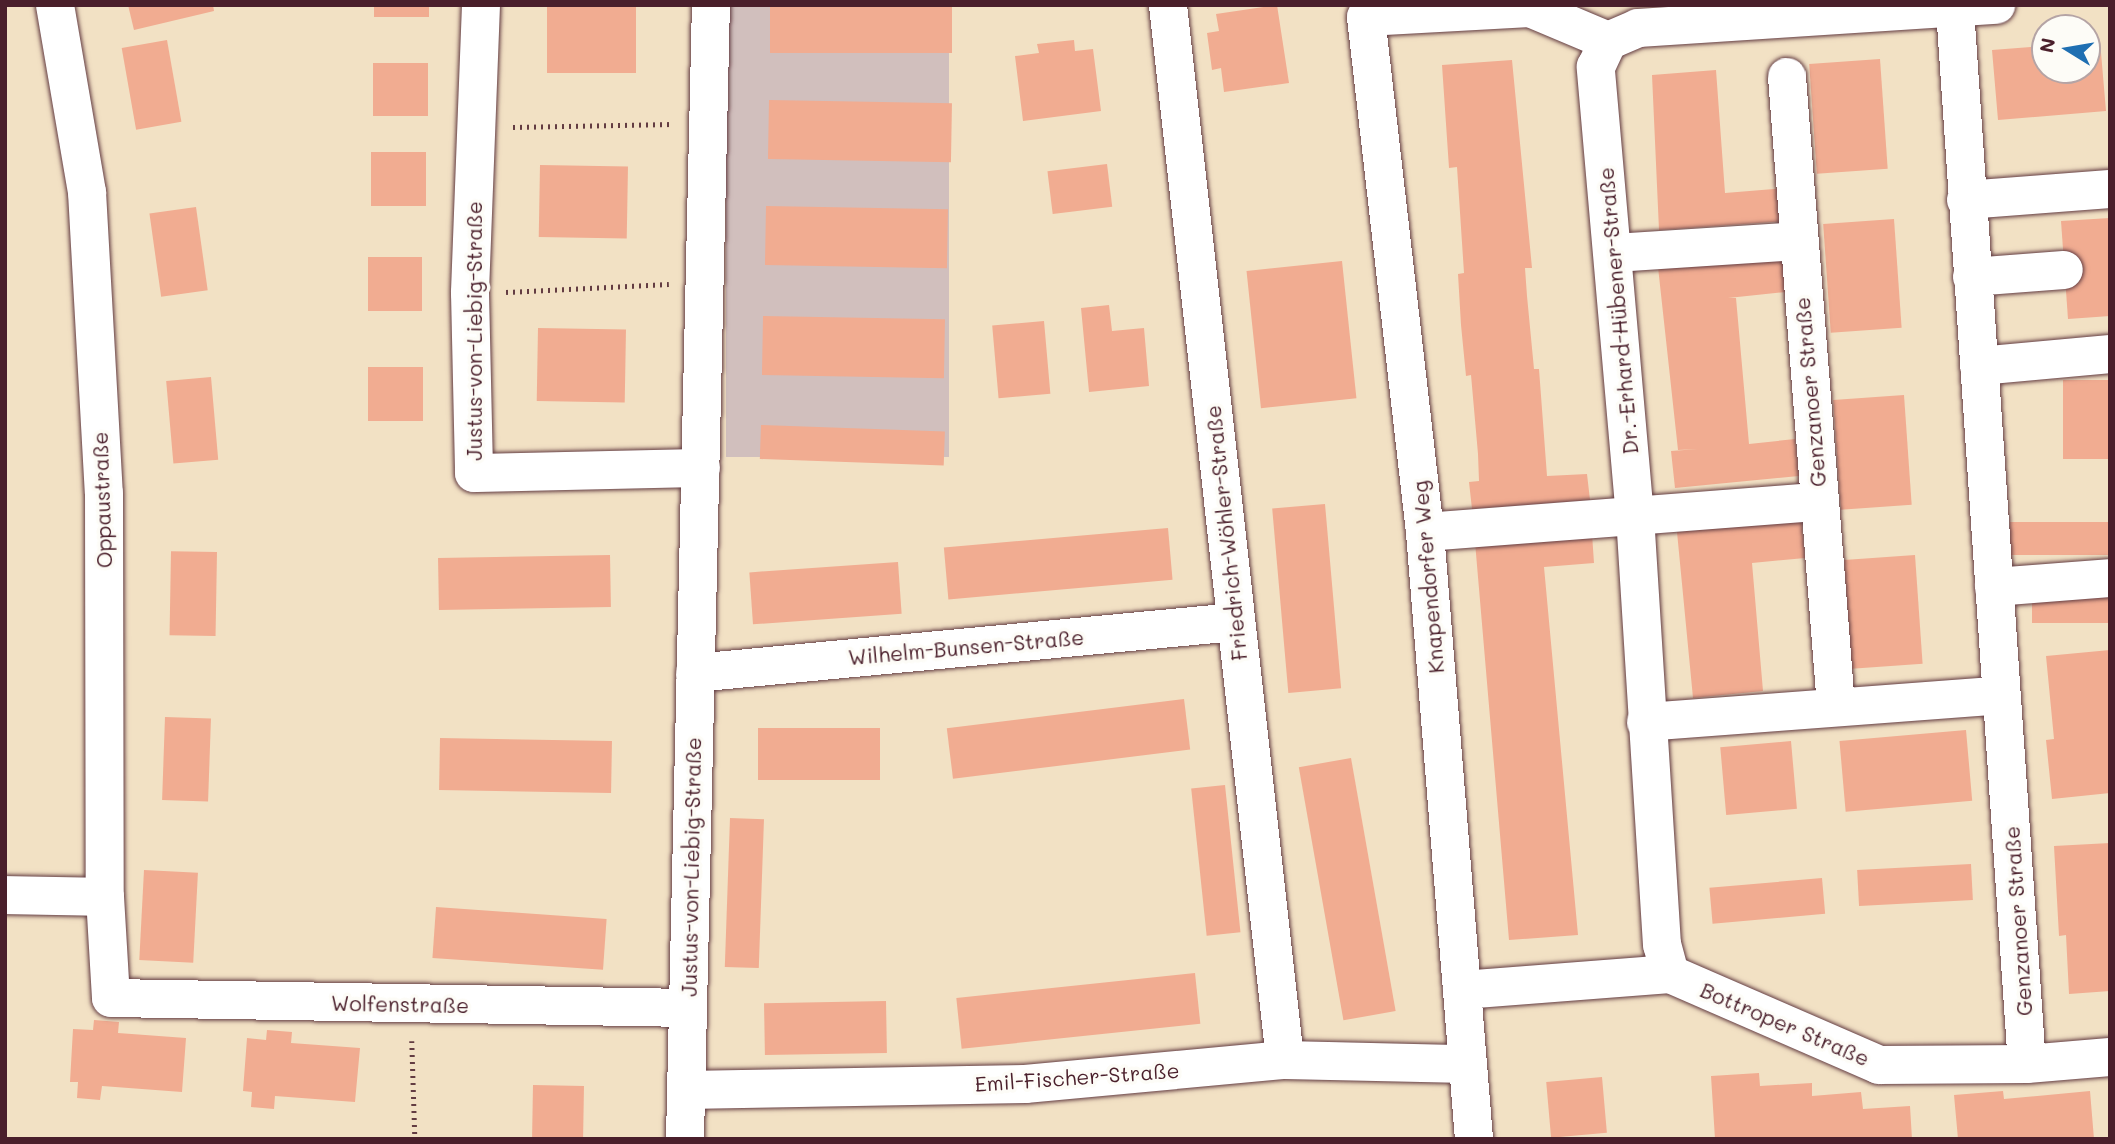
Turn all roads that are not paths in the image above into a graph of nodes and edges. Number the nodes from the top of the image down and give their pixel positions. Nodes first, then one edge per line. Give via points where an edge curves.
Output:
1 (55, 5) edge
2 (481, 5) edge
3 (711, 5) edge
4 (1168, 5) edge
5 (1996, 5) edge
6 (1530, 7) edge
7 (1895, 8) edge
8 (1955, 9) junction
9 (1720, 13) edge
10 (1608, 41) junction
11 (1787, 77) dead end
12 (2110, 189) edge
13 (1966, 200) junction
14 (1798, 241) junction
15 (1614, 253) junction
16 (2064, 270) dead end
17 (1972, 277) junction
18 (2110, 354) edge
19 (1979, 366) junction
20 (701, 468) junction
21 (1819, 502) junction
22 (1635, 517) junction
23 (1425, 532) junction
24 (2110, 578) edge
25 (1994, 587) junction
26 (1237, 622) junction
27 (695, 673) junction
28 (2001, 695) junction
29 (1836, 706) junction
30 (1646, 722) junction
31 (5, 895) edge
32 (104, 897) junction
33 (1670, 975) junction
34 (1462, 990) junction
35 (111, 998) joint
36 (688, 1008) junction
37 (2110, 1057) edge
38 (1285, 1060) junction
39 (1467, 1064) junction
40 (2027, 1064) junction
41 (686, 1090) junction
42 (685, 1139) edge
43 (1474, 1139) edge

1 - 32 street, Oppaustraße via 87,192 103,479
2 - 20 street, Justus-von-Liebig-Straße via 470,293 474,473
3 - 20 street, Justus-von-Liebig-Straße
4 - 26 street, Friedrich-Wöhler-Straße
5 - 8 street
6 - 10 street
6 - 23 street, Knapendorfer Weg via 1366,17
7 - 8 street
7 - 9 street
8 - 13 street, Genzanoer Straße
9 - 10 street via 1638,27
10 - 15 street, Dr.-Erhard-Hübener-Straße via 1596,67
11 - 14 street, Genzanoer Straße
12 - 13 street
13 - 17 street, Genzanoer Straße
14 - 15 street
14 - 21 street, Genzanoer Straße
15 - 22 street, Dr.-Erhard-Hübener-Straße
16 - 17 street
17 - 19 street, Genzanoer Straße
18 - 19 street
19 - 25 street, Genzanoer Straße
20 - 27 street, Justus-von-Liebig-Straße
21 - 22 street
21 - 29 street, Genzanoer Straße
22 - 23 street
22 - 30 street, Dr.-Erhard-Hübener-Straße
23 - 34 street, Knapendorfer Weg
24 - 25 street
25 - 28 street, Genzanoer Straße
26 - 27 street, Wilhelm-Bunsen-Straße
26 - 38 street, Friedrich-Wöhler-Straße
27 - 36 street, Justus-von-Liebig-Straße
28 - 29 street
28 - 40 street, Genzanoer Straße
29 - 30 street
30 - 33 street, Dr.-Erhard-Hübener-Straße via 1662,945
31 - 32 street
32 - 35 street, Oppaustraße
33 - 34 street, Bottroper Straße
33 - 40 street, Bottroper Straße via 1879,1065
34 - 39 street, Knapendorfer Weg
35 - 36 street, Wolfenstraße
36 - 41 street, Justus-von-Liebig-Straße
37 - 40 street, Bottroper Straße
38 - 39 street, Emil-Fischer-Straße
38 - 41 street, Emil-Fischer-Straße via 1025,1084
39 - 43 street, Knapendorfer Weg
41 - 42 street, Justus-von-Liebig-Straße

